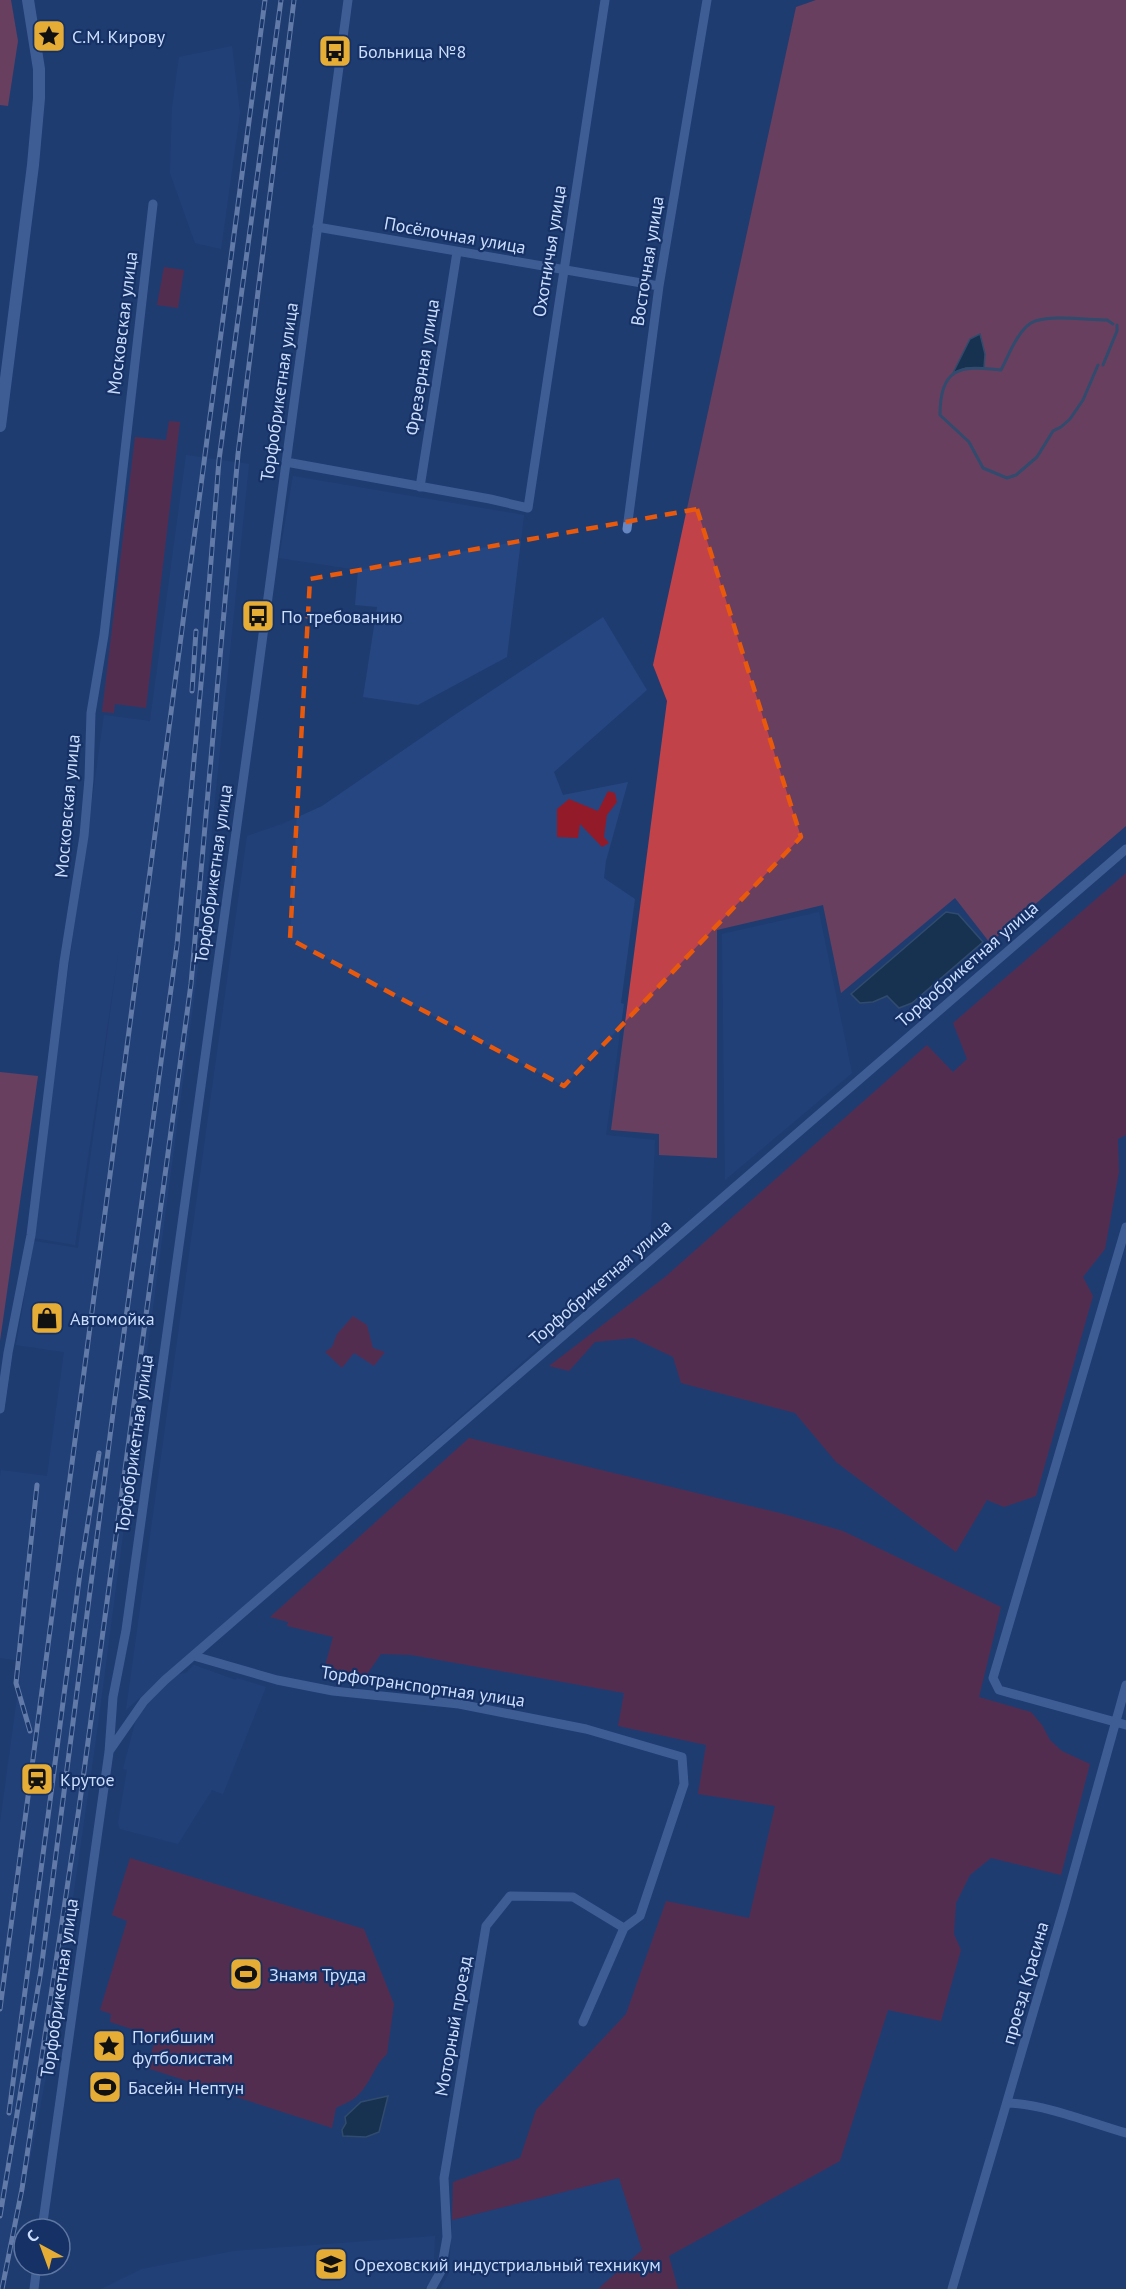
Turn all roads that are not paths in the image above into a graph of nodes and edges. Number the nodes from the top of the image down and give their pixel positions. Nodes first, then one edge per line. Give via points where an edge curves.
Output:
1 (28, 0) edge
2 (348, 0) edge
3 (605, 0) edge
4 (707, 0) edge
5 (153, 204) dead end
6 (317, 227) junction
7 (457, 252) junction
8 (563, 270) junction
9 (659, 286) junction
10 (0, 426) edge
11 (286, 462) junction
12 (420, 487) junction
13 (627, 529) dead end
14 (1126, 849) edge
15 (1126, 1227) edge
16 (0, 1409) edge
17 (194, 1656) junction
18 (1126, 1685) edge
19 (1115, 1722) junction
20 (1126, 1725) edge
21 (109, 1752) junction
22 (624, 1928) junction
23 (583, 2022) dead end
24 (1008, 2103) junction
25 (1126, 2133) edge
26 (44, 2217) edge
27 (431, 2289) edge
28 (952, 2289) edge

1 - 10 street via 39,69 39,98
2 - 6 street, Торфобрикетная улица
3 - 8 street, Охотничья улица
4 - 9 street, Восточная улица
5 - 16 street, Московская улица via 104,635 91,713 84,836 64,962 31,1235
6 - 7 street, Посёлочная улица
6 - 11 street, Торфобрикетная улица
7 - 8 street, Посёлочная улица
7 - 12 street, Фрезерная улица
8 - 9 street, Посёлочная улица
8 - 12 street, Охотничья улица via 528,508
9 - 13 street, Восточная улица
11 - 12 street
11 - 21 street, Торфобрикетная улица via 126,1630 113,1696
14 - 17 street, Торфобрикетная улица
15 - 19 street via 993,1678 999,1690
17 - 21 street, Торфобрикетная улица via 144,1701
17 - 22 street, Торфотранспортная улица via 277,1680 459,1704 574,1727 682,1757 684,1784 640,1916
18 - 19 street, проезд Красина
19 - 20 street
19 - 24 street, проезд Красина
21 - 26 street, Торфобрикетная улица
22 - 23 street, Торфотранспортная улица
22 - 27 street, Моторный проезд via 573,1897 510,1896 486,1926 444,2178 447,2237 441,2271
24 - 25 street via 1044,2108
24 - 28 street, проезд Красина

